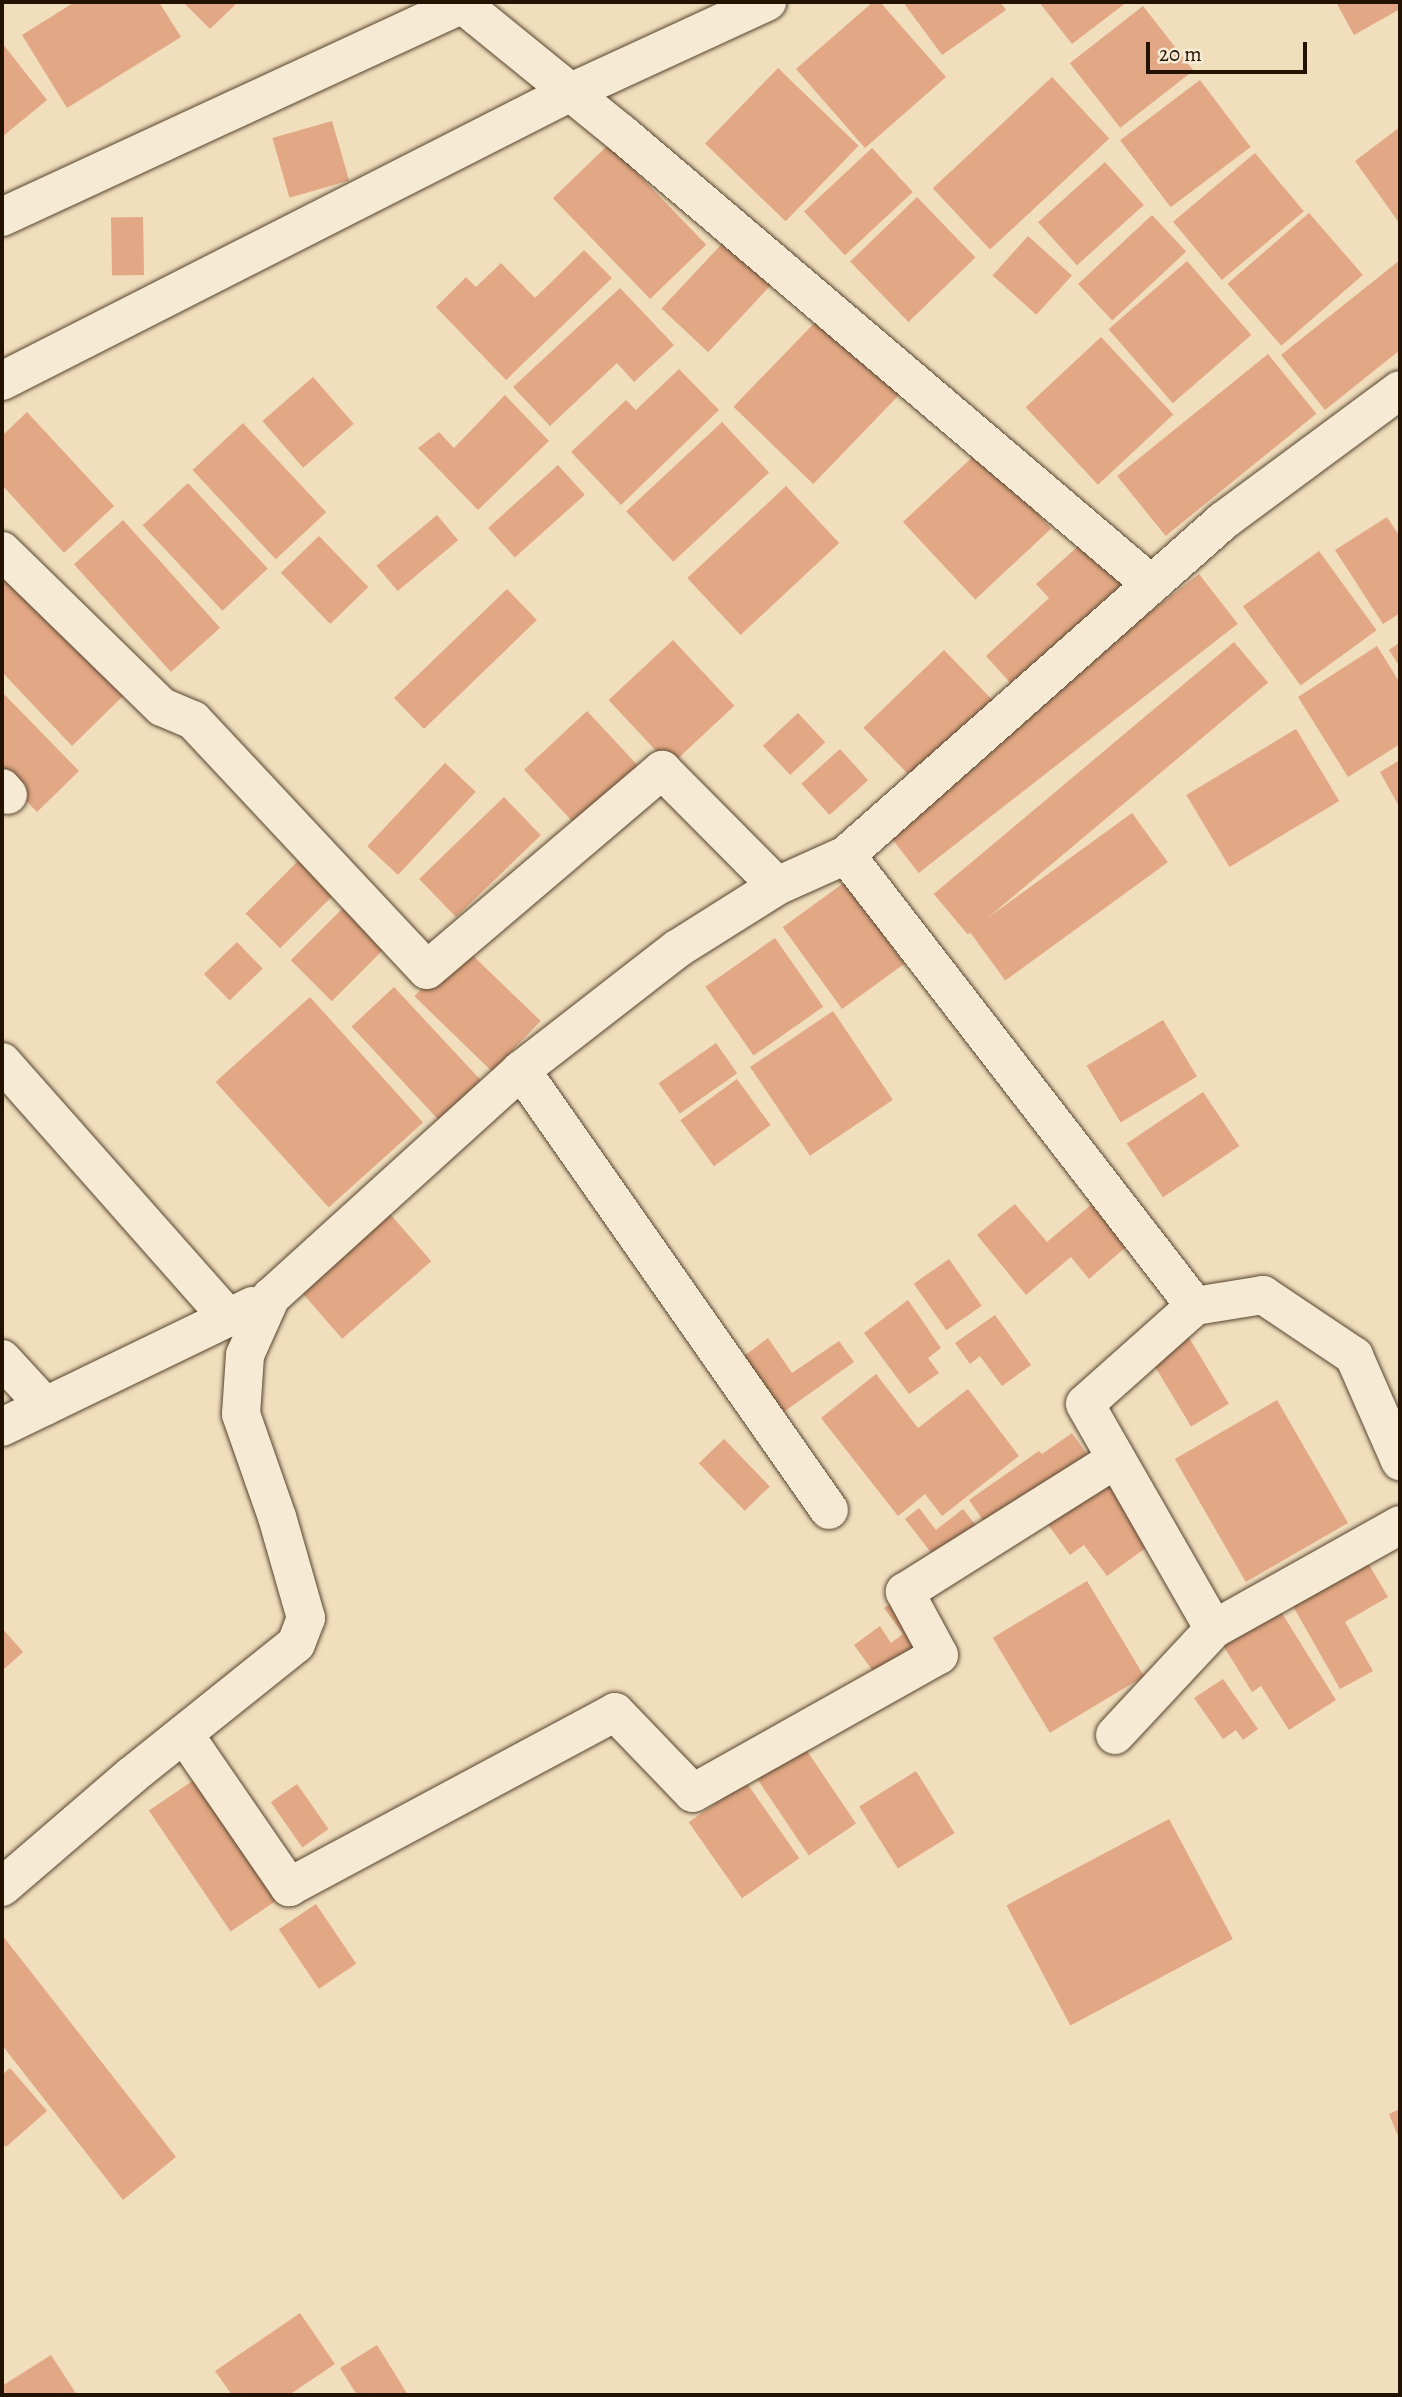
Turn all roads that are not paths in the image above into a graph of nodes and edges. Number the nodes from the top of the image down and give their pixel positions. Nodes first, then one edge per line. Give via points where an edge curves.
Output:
1 (767, 2) edge
2 (465, 3) edge
3 (571, 92) junction
4 (2, 217) edge
5 (2, 381) edge
6 (1400, 390) edge
7 (2, 551) edge
8 (1150, 584) junction
9 (846, 855) junction
10 (777, 886) junction
11 (2, 1062) edge
12 (521, 1070) junction
13 (271, 1297) junction
14 (1195, 1306) junction
15 (228, 1317) junction
16 (2, 1359) edge
17 (45, 1406) junction
18 (2, 1427) edge
19 (1115, 1460) junction
20 (1400, 1461) edge
21 (829, 1510) dead end
22 (1400, 1525) edge
23 (1214, 1629) junction
24 (184, 1734) junction
25 (1115, 1735) dead end
26 (2, 1887) edge

1 - 3 street
2 - 3 street
2 - 4 street
3 - 5 street
3 - 8 street
6 - 8 street via 1223,521
7 - 10 street via 162,707 194,720 427,970 662,770
8 - 9 street
9 - 10 street
9 - 14 street
10 - 12 street via 677,949
11 - 15 street
12 - 13 street
12 - 21 street
13 - 15 street
13 - 24 street via 245,1355 241,1413 306,1618 296,1644
14 - 19 street via 1085,1404
14 - 20 street via 1262,1295 1354,1356
15 - 17 street
16 - 17 street
17 - 18 street
19 - 23 street
19 - 24 street via 905,1592 939,1655 693,1793 615,1712 289,1887
22 - 23 street
23 - 25 street
24 - 26 street

